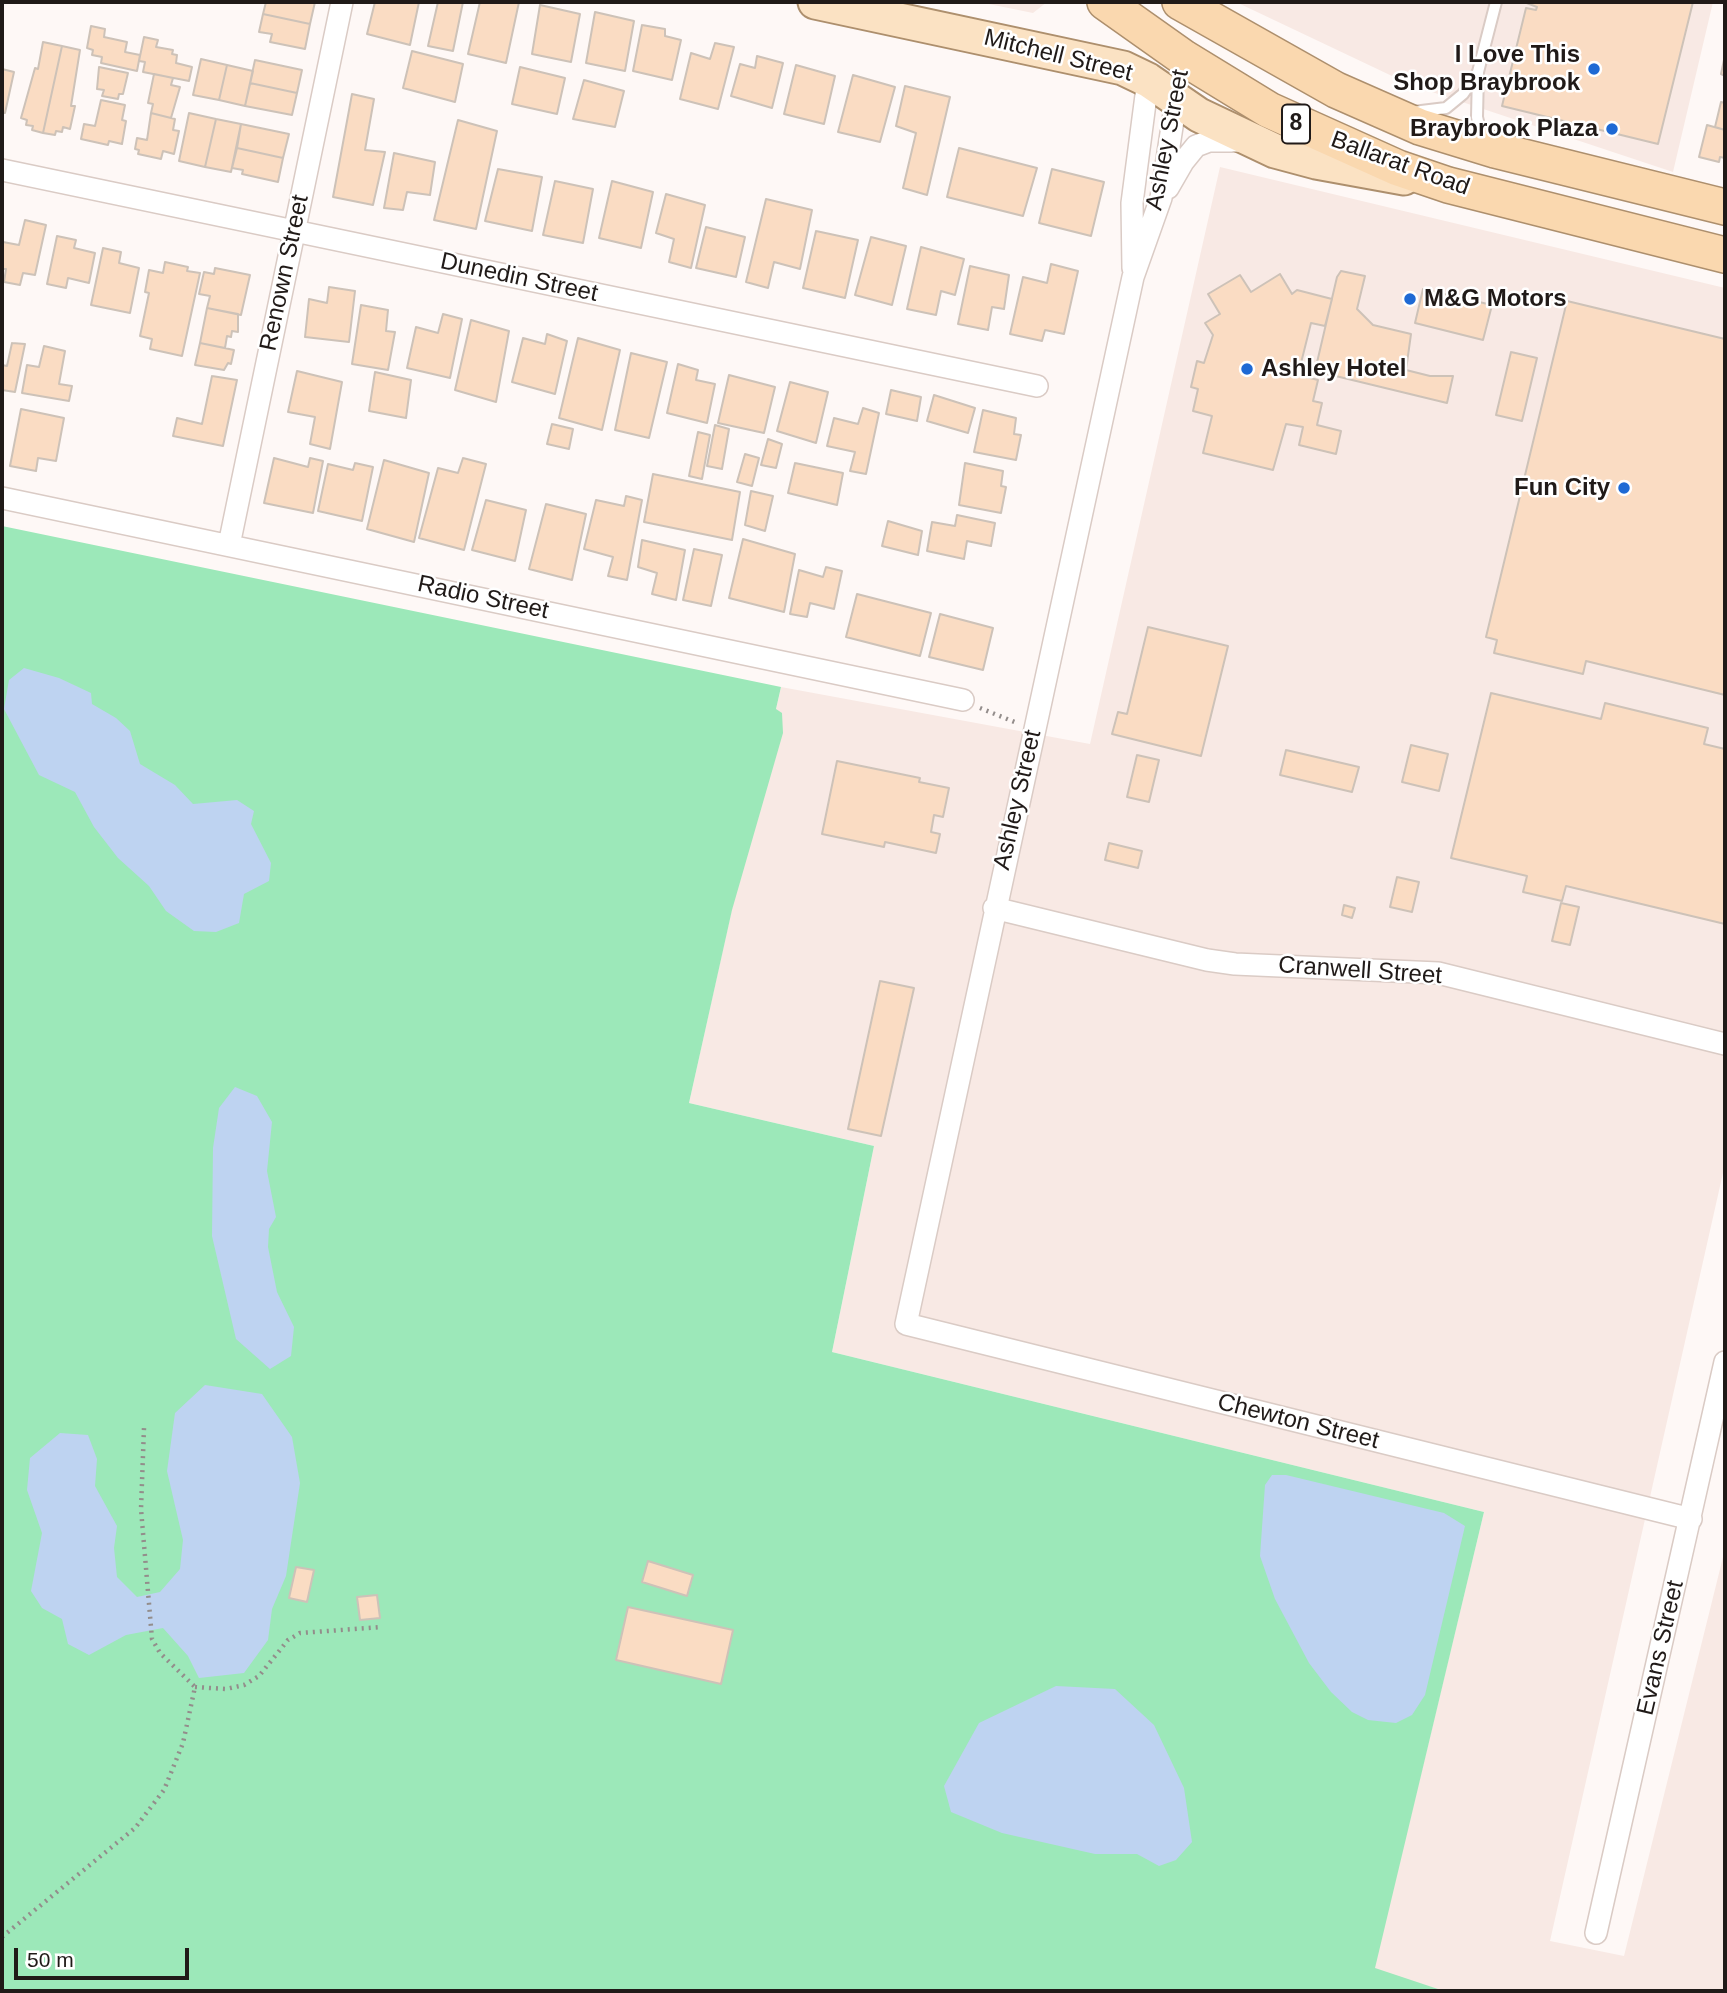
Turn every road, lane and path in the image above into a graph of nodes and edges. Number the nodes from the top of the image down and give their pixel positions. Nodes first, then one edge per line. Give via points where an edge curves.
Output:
1 (342, 2) edge
2 (816, 2) edge
3 (1105, 2) edge
4 (1496, 2) edge
5 (1183, 4) edge
6 (1170, 48) junction
7 (1478, 72) junction
8 (1148, 80) junction
9 (1176, 101) junction
10 (1388, 114) junction
11 (1254, 142) junction
12 (1495, 150) junction
13 (2, 170) edge
14 (1448, 185) junction
15 (1159, 206) junction
16 (1725, 207) edge
17 (294, 230) junction
18 (1725, 255) edge
19 (1133, 277) junction
20 (1037, 386) dead end
21 (2, 498) edge
22 (229, 545) junction
23 (963, 700) joint
24 (1035, 729) junction
25 (993, 908) junction
26 (1725, 1044) edge
27 (906, 1324) joint
28 (1725, 1362) edge
29 (144, 1428) dead end
30 (1691, 1519) junction
31 (382, 1627) dead end
32 (195, 1687) junction
33 (1595, 1933) dead end
34 (2, 1937) edge

1 - 17 street, Renown Street
2 - 8 main road, Mitchell Street via 1109,64
3 - 6 highway, Ballarat Road / 8
4 - 7 lane
5 - 6 highway, Ashley Street
5 - 10 highway, Ballarat Road / 8 via 1326,85
6 - 8 main road, Ashley Street
6 - 9 main road, Ashley Street
6 - 14 highway, Ballarat Road / 8 via 1293,122 1398,169
7 - 10 lane via 1452,105
7 - 12 lane via 1478,128 1482,139
8 - 9 main road, Mitchell Street
8 - 19 street, Ashley Street via 1132,203
9 - 11 main road, Mitchell Street
9 - 15 street, Ashley Street
10 - 12 highway, Ballarat Road / 8
11 - 14 main road, Mitchell Street via 1300,159
11 - 15 street via 1216,141 1196,146 1182,162
12 - 16 highway, Ballarat Road / 8
13 - 17 street, Dunedin Street
14 - 18 highway, Ballarat Road / 8
15 - 19 street, Ashley Street
17 - 20 street, Dunedin Street
17 - 22 street, Renown Street
19 - 24 street, Ashley Street
21 - 22 street, Radio Street
22 - 23 street, Radio Street
23 - 24 path
24 - 25 street, Ashley Street
25 - 26 street, Cranwell Street via 1235,964 1438,973
25 - 27 street, Ashley Street
27 - 30 street, Chewton Street
28 - 30 street, Evans Street
29 - 32 path via 141,1508 152,1639
30 - 33 street, Evans Street
31 - 32 path via 300,1633 244,1685
32 - 34 path via 183,1743 164,1790 135,1828

